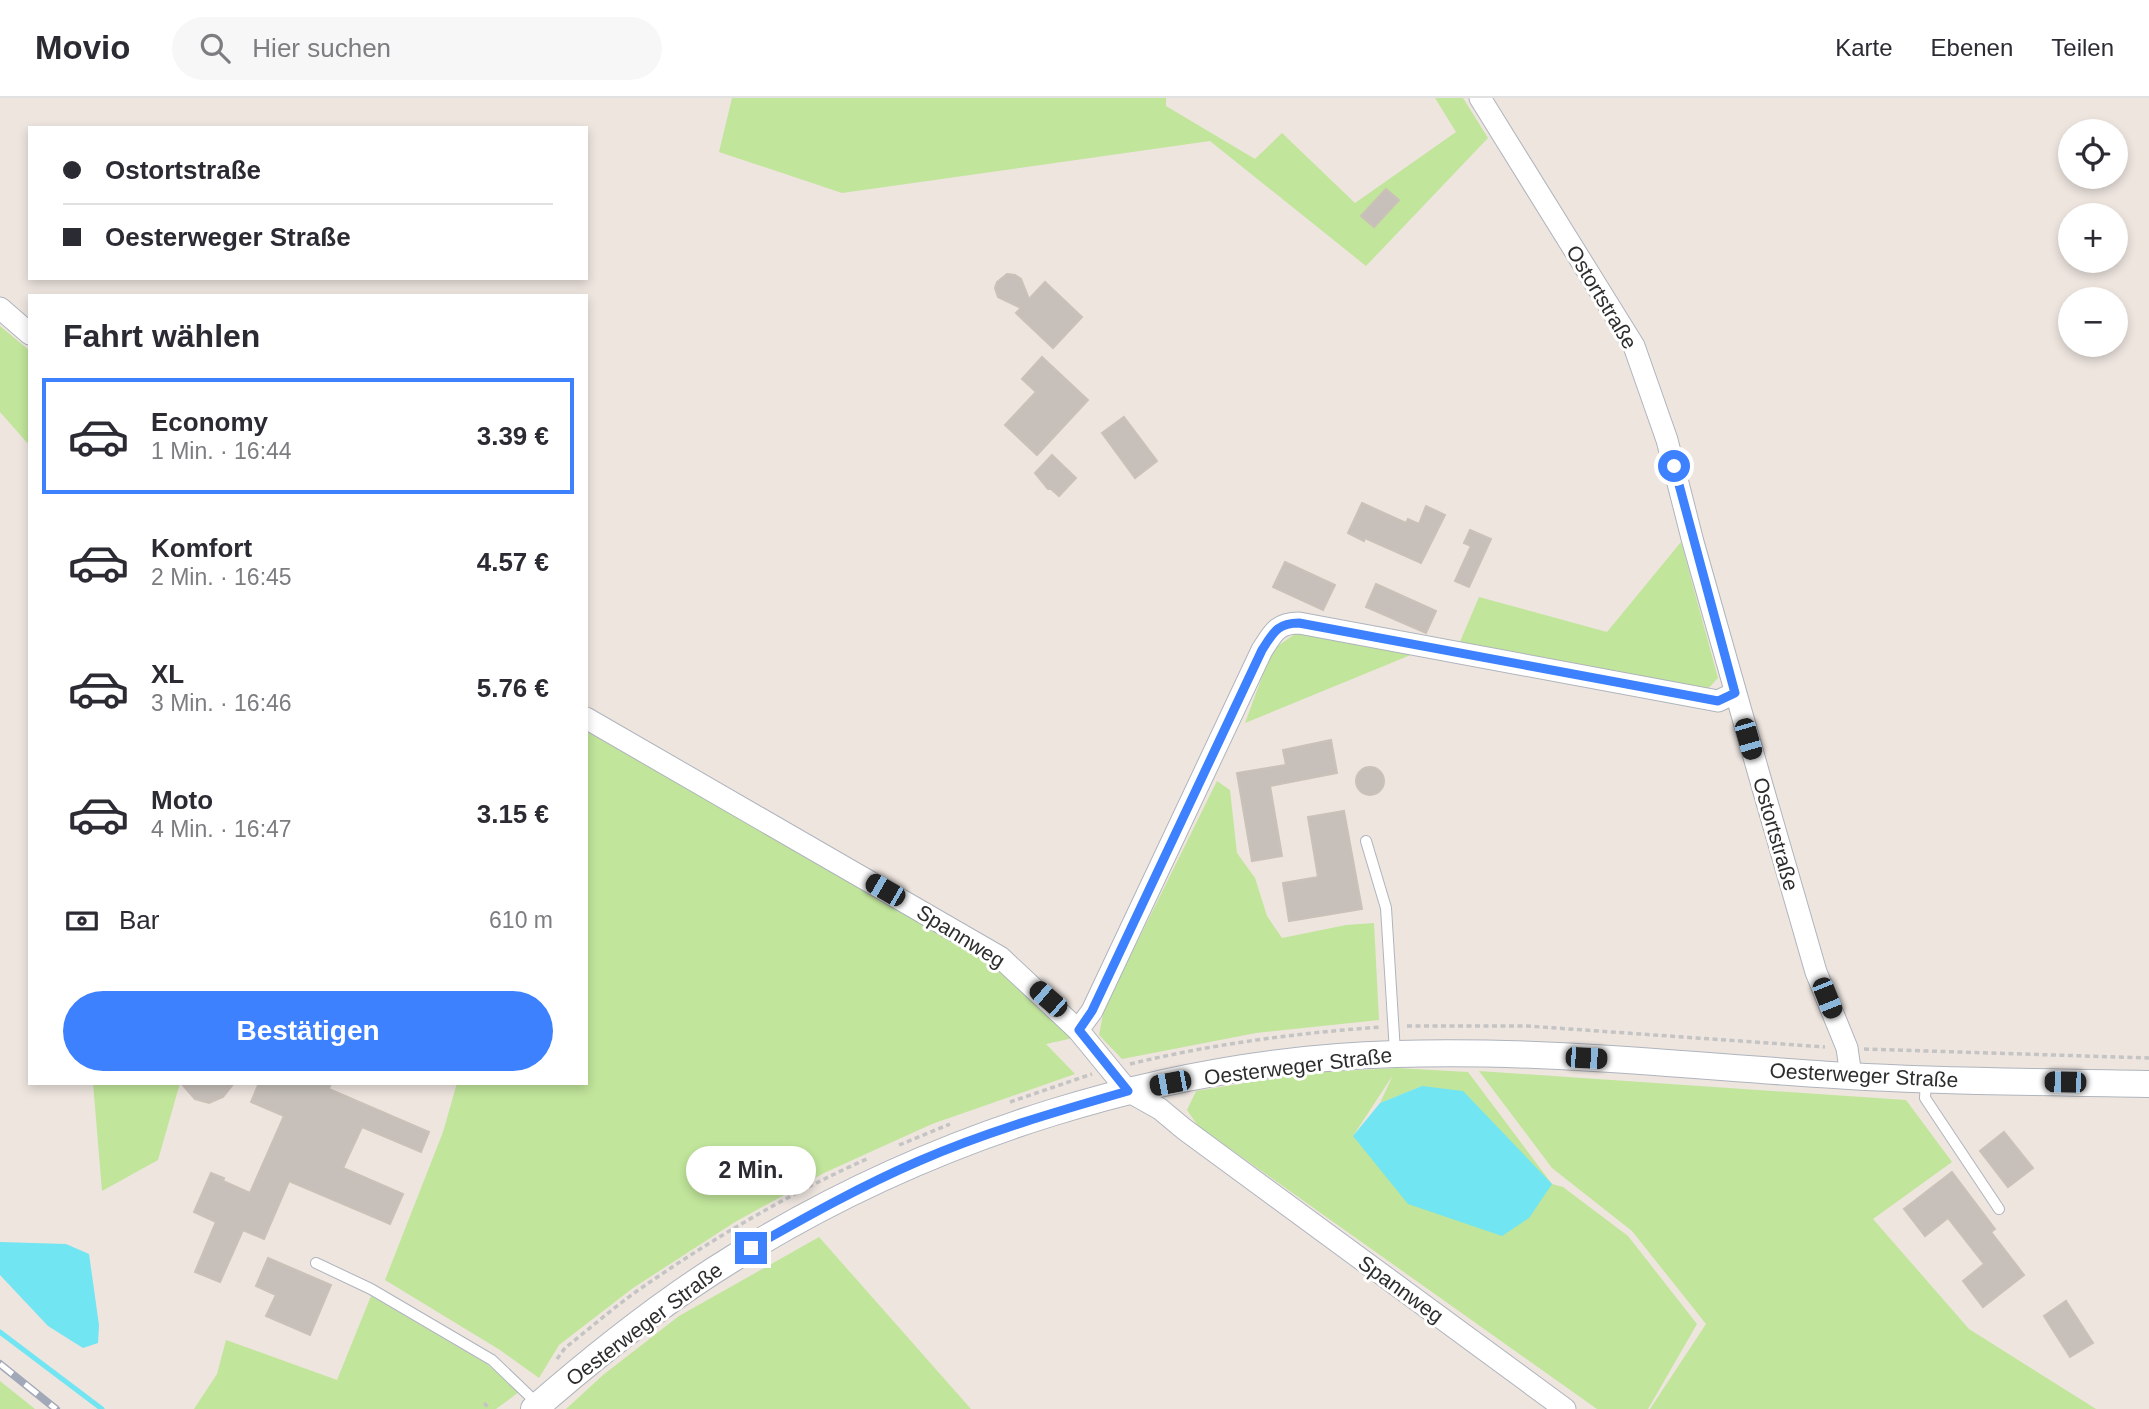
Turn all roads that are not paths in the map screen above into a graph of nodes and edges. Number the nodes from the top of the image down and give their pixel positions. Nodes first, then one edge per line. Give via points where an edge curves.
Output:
1 (1480, 98) edge
2 (0, 308) edge
3 (28, 332) edge
4 (1735, 693) junction
5 (588, 719) edge
6 (1366, 841) dead end
7 (1079, 1030) junction
8 (1395, 1054) junction
9 (1851, 1076) junction
10 (1926, 1080) junction
11 (2149, 1084) edge
12 (1128, 1091) junction
13 (1999, 1209) dead end
14 (316, 1264) dead end
15 (534, 1402) edge
16 (1565, 1409) edge

1 - 4 street, Ostortstraße via 1634,346 1667,440
2 - 3 street
4 - 7 street via 1718,701 1287,623 1273,631 1262,650
4 - 9 street, Ostortstraße via 1816,972 1847,1048
5 - 7 street, Spannweg via 1000,957
6 - 8 lane via 1386,908
7 - 12 street, Spannweg
8 - 9 street, Oesterweger Straße via 1516,1054
8 - 12 street, Oesterweger Straße via 1257,1066
9 - 10 street, Oesterweger Straße
10 - 11 street, Oesterweger Straße
10 - 13 lane via 1925,1098
12 - 15 street, Oesterweger Straße via 952,1148 812,1214 732,1259
12 - 16 street, Spannweg via 1160,1109
14 - 15 lane via 371,1289 492,1360

